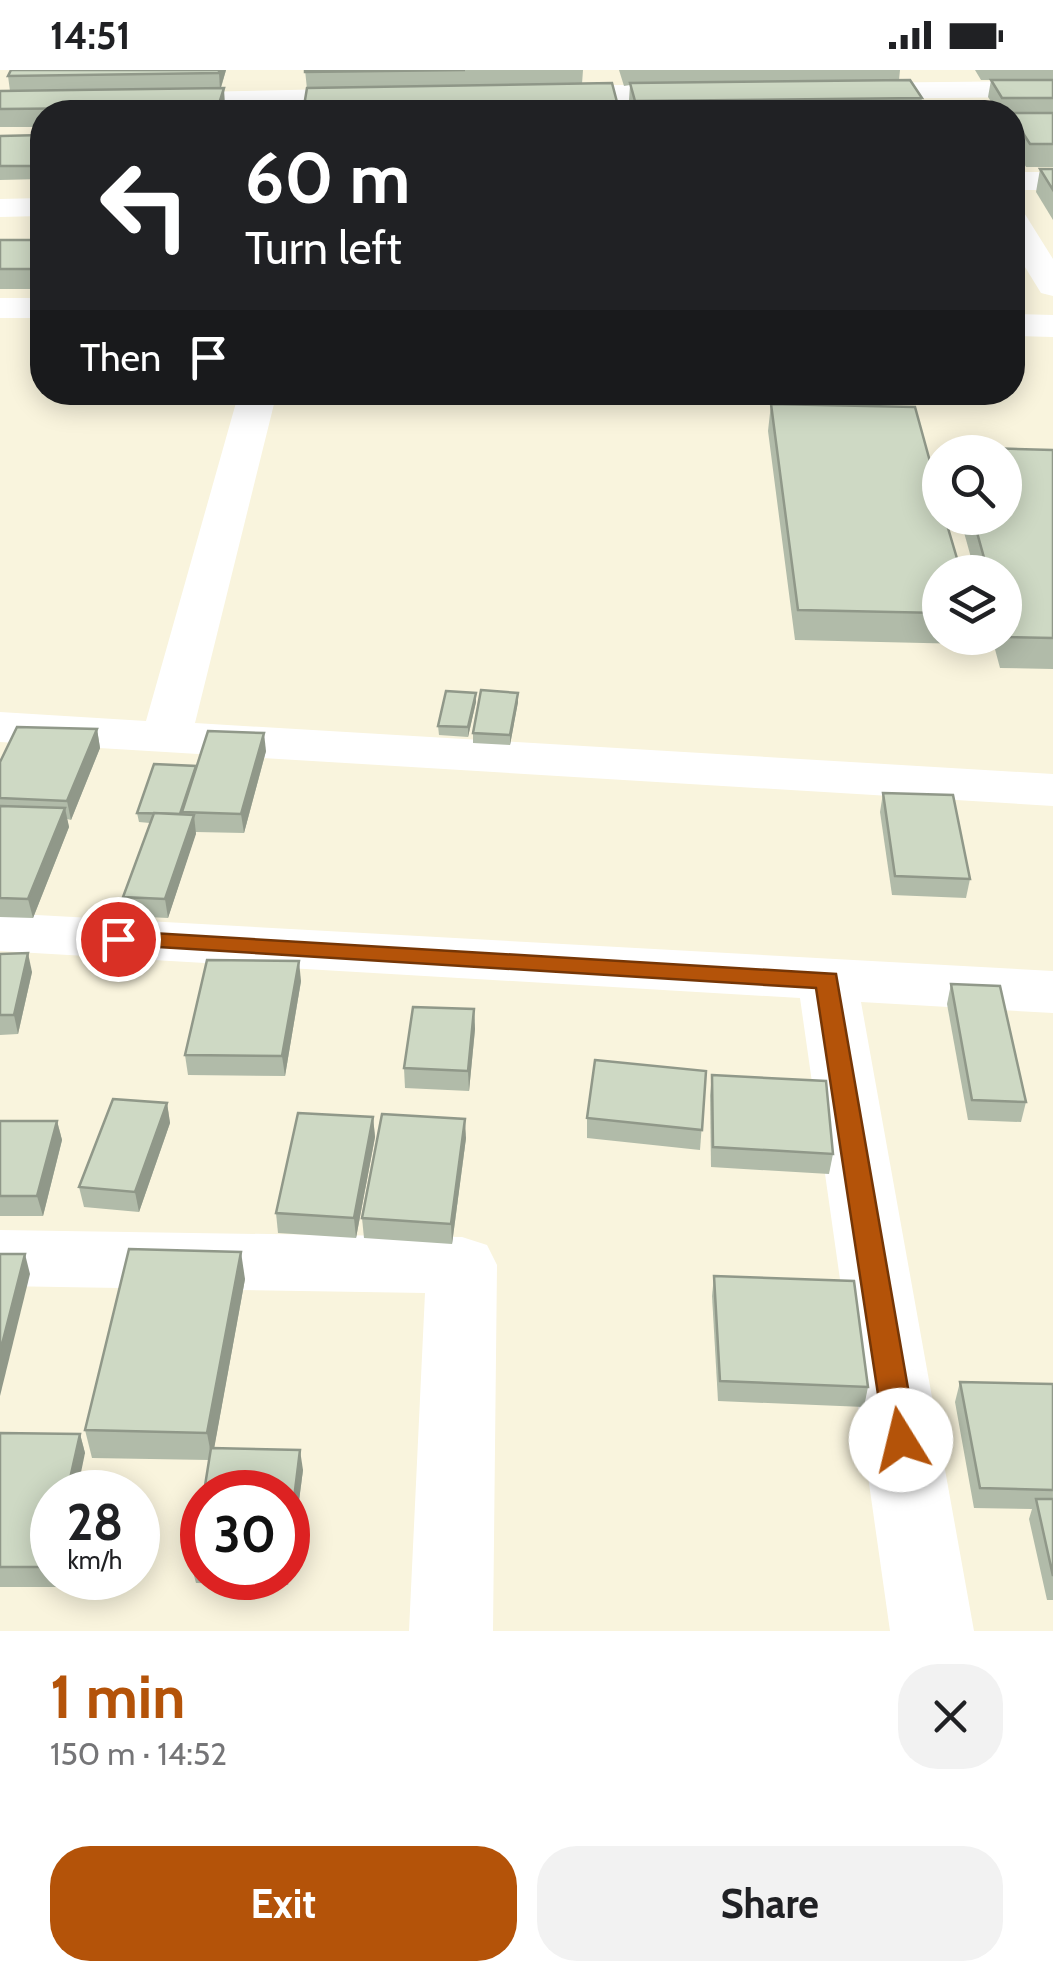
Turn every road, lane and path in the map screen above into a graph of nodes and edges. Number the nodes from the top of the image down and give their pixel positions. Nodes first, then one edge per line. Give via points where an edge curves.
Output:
1 (263, 70) edge
2 (1053, 90) edge
3 (824, 91) edge
4 (942, 91) edge
5 (727, 92) edge
6 (513, 95) edge
7 (416, 96) edge
8 (260, 100) edge
9 (347, 100) edge
10 (0, 104) edge
11 (30, 104) edge
12 (1025, 181) edge
13 (1053, 181) edge
14 (30, 207) edge
15 (0, 208) edge
16 (1030, 232) edge
17 (1053, 286) edge
18 (0, 308) edge
19 (30, 308) edge
20 (1025, 325) edge
21 (1053, 326) edge
22 (255, 405) edge
23 (1, 729) edge
24 (167, 736) junction
25 (1053, 790) edge
26 (0, 932) edge
27 (828, 980) junction
28 (1053, 992) edge
29 (0, 1258) edge
30 (451, 1631) edge
31 (932, 1631) edge

1 - 8 street
2 - 4 street
3 - 4 street
5 - 6 street
7 - 9 street
10 - 11 street
12 - 13 street
14 - 15 street
16 - 17 street
18 - 19 street
20 - 21 street
22 - 24 street
23 - 24 street
24 - 25 street
26 - 27 street
27 - 28 street
27 - 31 street
29 - 30 street via 462,1265

